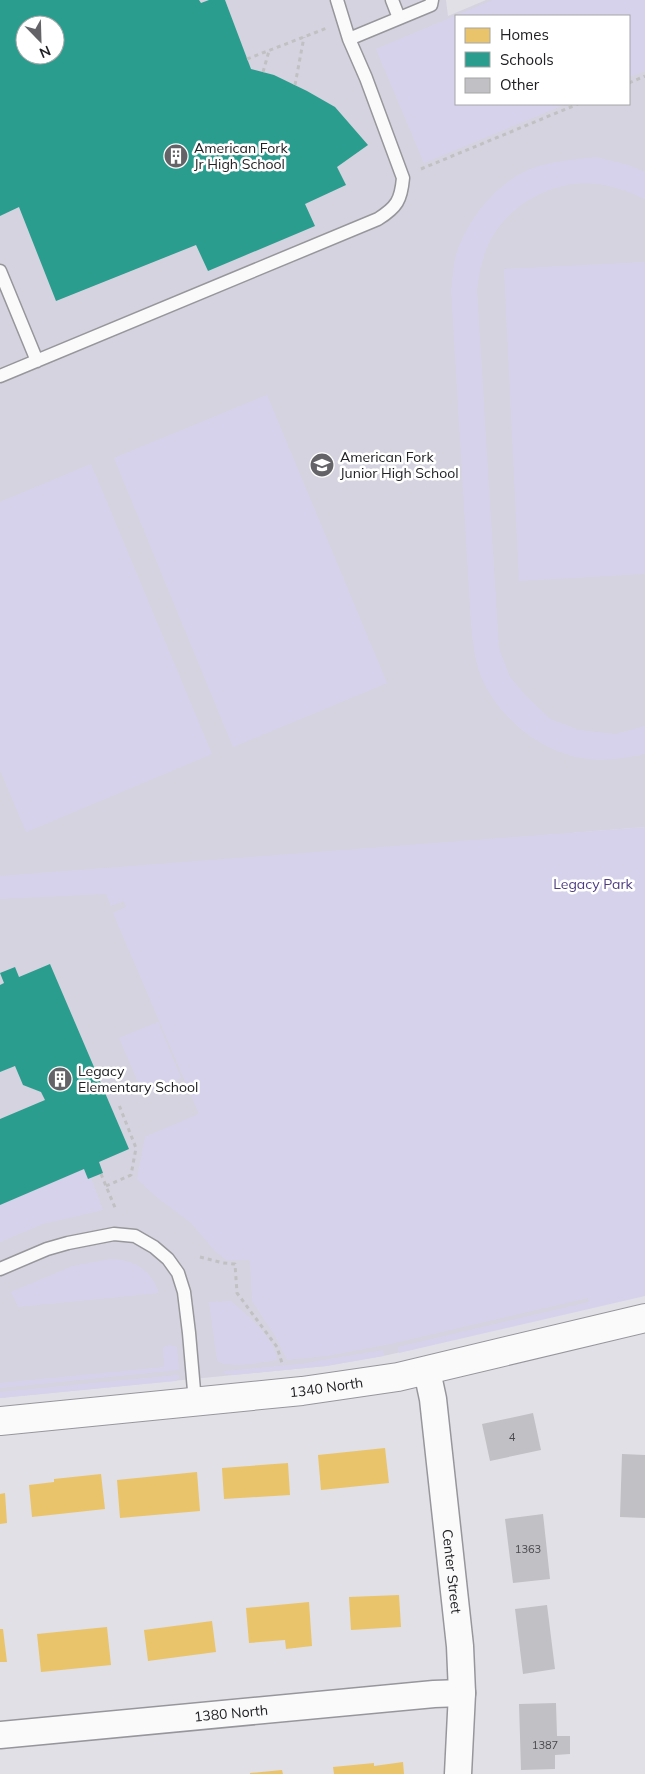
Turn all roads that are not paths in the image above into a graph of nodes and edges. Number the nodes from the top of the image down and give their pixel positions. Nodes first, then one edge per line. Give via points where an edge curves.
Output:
1 (337, 0) edge
2 (392, 0) edge
3 (432, 0) edge
4 (399, 18) junction
5 (349, 39) junction
6 (0, 272) edge
7 (37, 361) junction
8 (0, 376) edge
9 (0, 1269) edge
10 (645, 1318) edge
11 (427, 1372) junction
12 (194, 1402) junction
13 (0, 1421) edge
14 (462, 1694) junction
15 (0, 1735) edge
16 (458, 1774) edge

1 - 5 lane
2 - 4 lane
3 - 4 lane via 431,5
4 - 5 lane
5 - 7 lane via 404,178 401,195 390,211 378,219
6 - 7 lane
7 - 8 lane
9 - 12 lane via 47,1249 114,1234 135,1236 154,1247 178,1273 184,1292
10 - 11 street, 1340 North
11 - 12 street, 1340 North via 302,1391
11 - 14 street, Center Street via 433,1399 460,1646
12 - 13 street, 1340 North
14 - 15 street, 1380 North
14 - 16 street, Center Street

